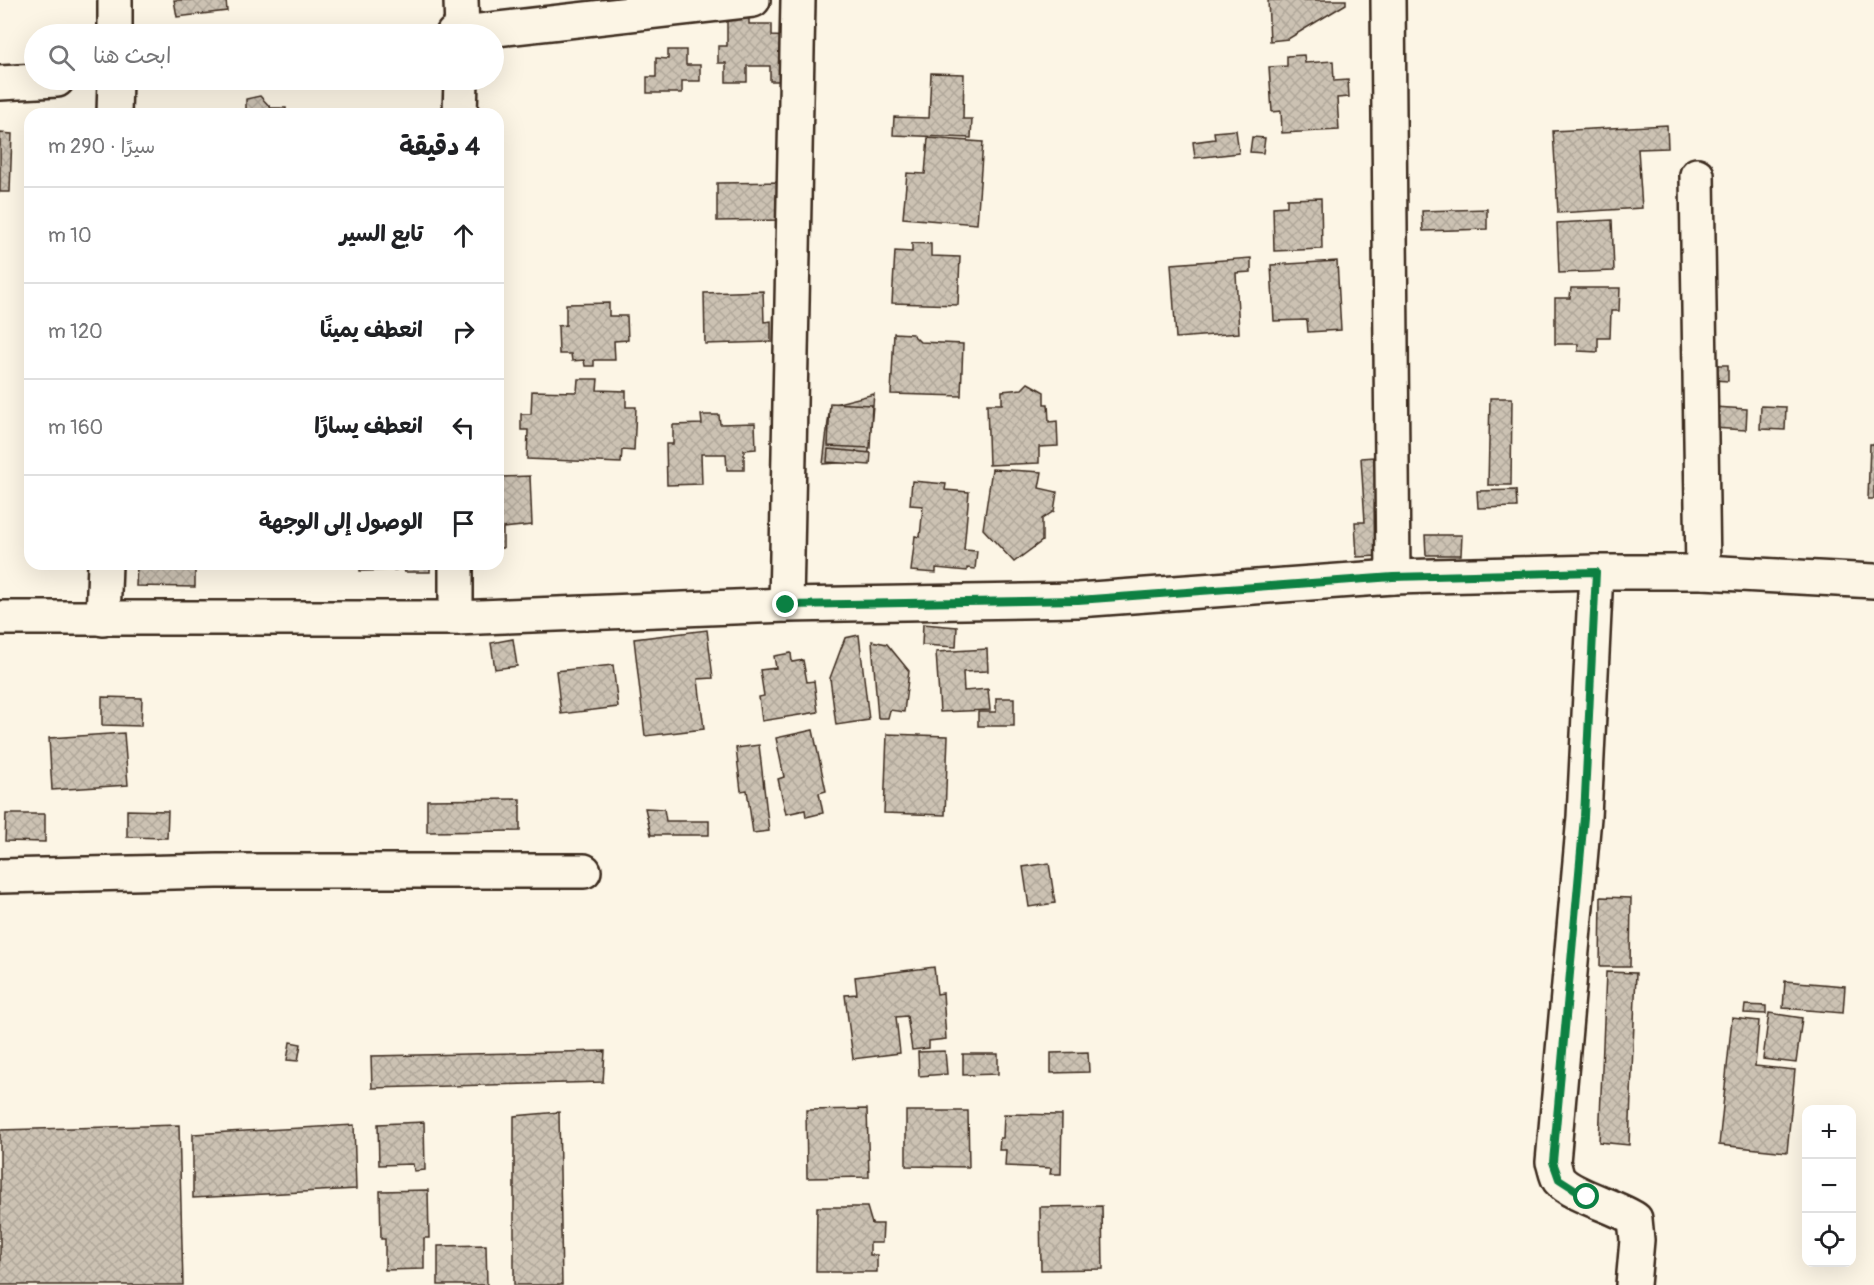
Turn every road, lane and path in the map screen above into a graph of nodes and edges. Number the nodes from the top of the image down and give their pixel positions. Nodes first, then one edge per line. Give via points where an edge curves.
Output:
1 (115, 0) edge
2 (461, 0) edge
3 (753, 0) edge
4 (798, 0) edge
5 (1388, 0) edge
6 (115, 24) edge
7 (460, 24) edge
8 (504, 29) edge
9 (24, 82) edge
10 (0, 83) edge
11 (115, 90) edge
12 (461, 90) edge
13 (114, 108) edge
14 (460, 108) edge
15 (1697, 175) dead end
16 (105, 570) edge
17 (456, 570) edge
18 (1596, 572) junction
19 (1703, 572) junction
20 (1393, 577) junction
21 (1874, 581) edge
22 (786, 605) junction
23 (0, 618) edge
24 (456, 618) junction
25 (104, 619) junction
26 (584, 871) dead end
27 (0, 876) edge
28 (1633, 1285) edge

1 - 6 street
2 - 7 street
3 - 8 street
4 - 22 street
5 - 20 street
9 - 10 street
11 - 13 street
12 - 14 street
15 - 19 street
16 - 25 street
17 - 24 street
18 - 19 street
18 - 20 street
18 - 28 street via 1584,817 1553,1162 1559,1179 1571,1188 1635,1219
19 - 21 street
20 - 22 street via 1078,600
22 - 24 street
23 - 25 street
24 - 25 street
26 - 27 street via 217,871

